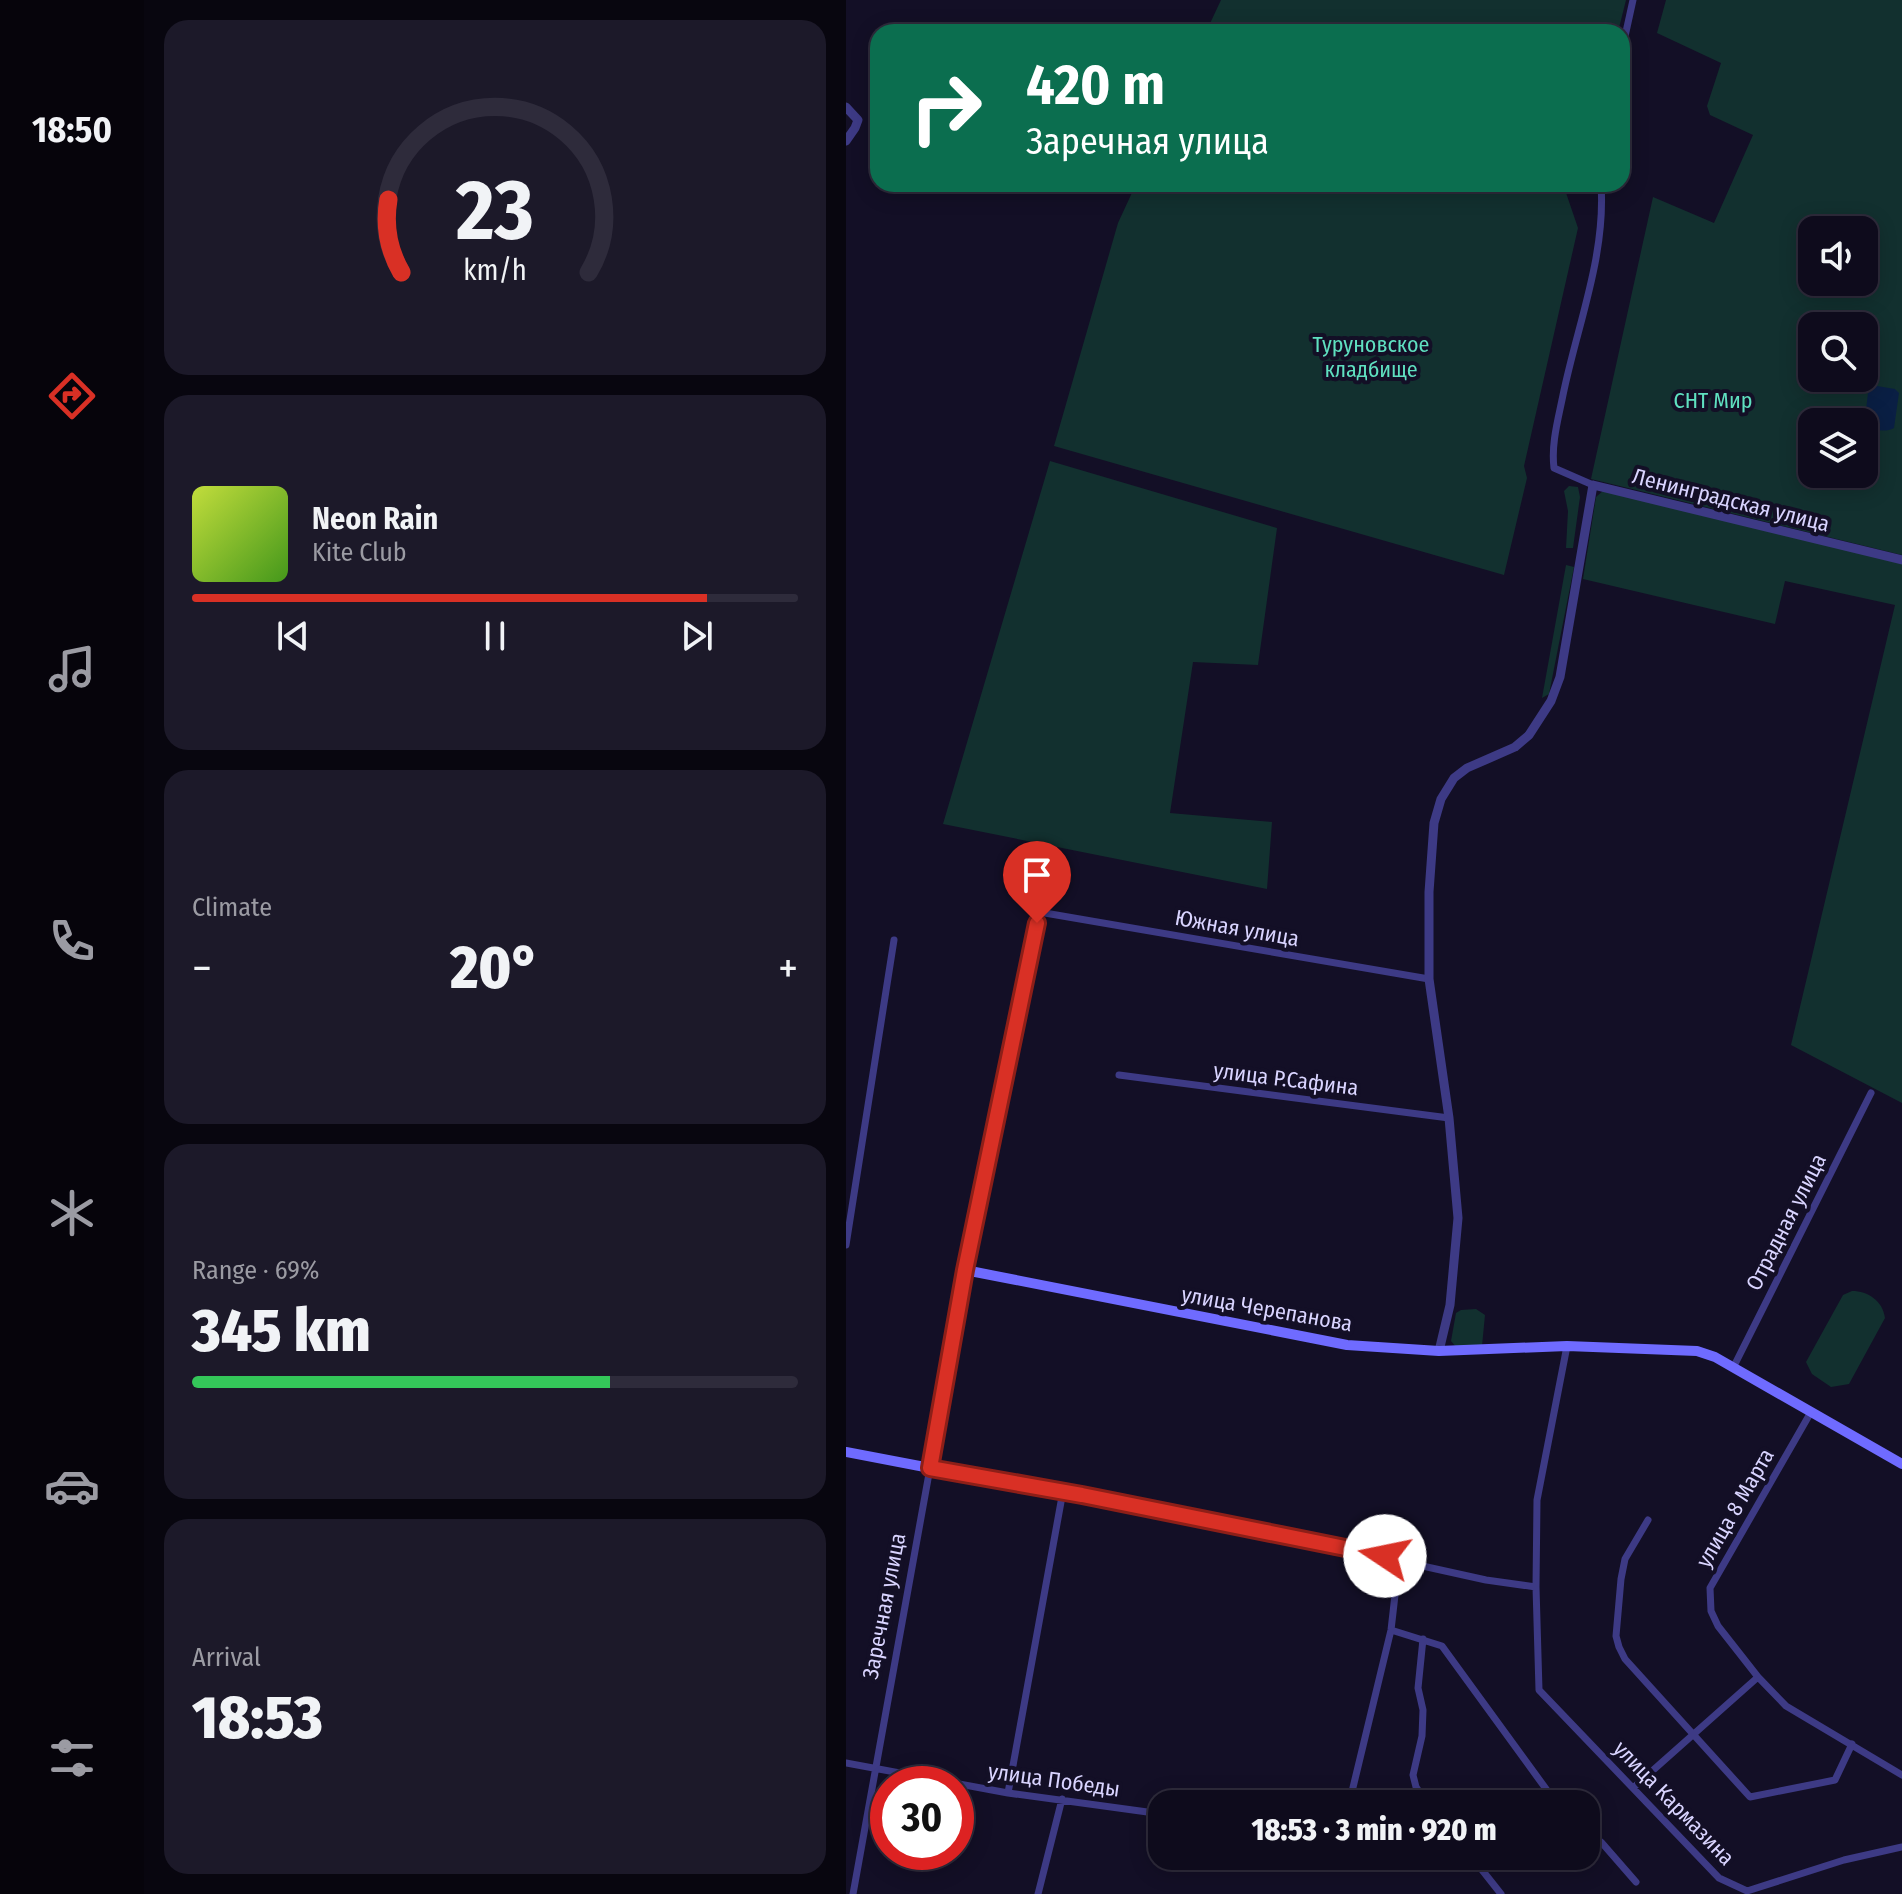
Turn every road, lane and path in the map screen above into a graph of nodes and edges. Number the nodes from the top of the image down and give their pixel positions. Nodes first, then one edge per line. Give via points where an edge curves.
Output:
1 (1633, 0) edge
2 (1628, 24) edge
3 (846, 107) edge
4 (846, 141) edge
5 (1601, 192) edge
6 (1593, 485) junction
7 (1902, 560) edge
8 (1039, 912) joint
9 (894, 940) dead end
10 (1429, 979) junction
11 (1119, 1075) dead end
12 (1871, 1093) dead end
13 (1449, 1118) junction
14 (846, 1245) edge
15 (965, 1270) junction
16 (1567, 1346) junction
17 (1439, 1351) junction
18 (1733, 1368) junction
19 (1811, 1412) junction
20 (846, 1452) edge
21 (1902, 1464) edge
22 (930, 1468) junction
23 (1063, 1491) junction
24 (1648, 1520) dead end
25 (1385, 1556) junction
26 (1536, 1587) junction
27 (1391, 1630) junction
28 (1423, 1639) junction
29 (1758, 1677) junction
30 (1693, 1735) junction
31 (1852, 1744) junction
32 (846, 1763) edge
33 (875, 1766) edge
34 (870, 1768) edge
35 (1902, 1775) edge
36 (974, 1787) edge
37 (1633, 1788) junction
38 (1352, 1790) edge
39 (1418, 1790) edge
40 (1547, 1790) edge
41 (870, 1793) edge
42 (1008, 1793) junction
43 (1062, 1799) junction
44 (1148, 1812) edge
45 (1600, 1841) edge
46 (1902, 1847) edge
47 (1481, 1870) edge
48 (1636, 1882) dead end
49 (1498, 1893) edge
50 (853, 1894) edge
51 (1038, 1894) edge

1 - 2 street
3 - 4 street via 858,120
5 - 6 street, Ленинградская улица via 1599,245 1553,453 1554,468
6 - 7 street, Ленинградская улица
6 - 10 street via 1560,677 1551,701 1529,735 1460,773 1441,799 1429,892
8 - 10 street, Южная улица
8 - 15 street, Заречная улица
9 - 14 street
10 - 13 street
11 - 13 street, улица Р.Сафина
12 - 18 street, Отрадная улица
13 - 17 street via 1457,1246
15 - 17 main road, улица Черепанова via 1347,1345
15 - 22 main road, Заречная улица
16 - 17 main road, улица Черепанова
16 - 18 main road, улица Черепанова via 1688,1349
16 - 26 street via 1537,1500
18 - 19 main road, улица Черепанова
19 - 21 main road, улица Черепанова
19 - 29 street, улица 8 Марта via 1710,1588 1718,1626
20 - 22 main road
22 - 23 street
22 - 33 street, Заречная улица
23 - 25 street
23 - 42 street
24 - 30 street via 1625,1559 1616,1636 1625,1659
25 - 26 street
25 - 27 street via 1395,1595
26 - 37 street, улица Кармазина via 1539,1690
27 - 28 street
27 - 38 street
28 - 39 street via 1418,1688 1422,1736 1413,1775
28 - 40 street via 1442,1646
29 - 30 street
29 - 31 street, улица 8 Марта via 1786,1706
30 - 31 street via 1750,1797 1835,1780
30 - 37 street
31 - 35 street, улица 8 Марта
32 - 34 street, улица Победы
36 - 42 street, улица Победы
37 - 46 street, улица Кармазина via 1719,1878 1747,1891
41 - 50 street, Заречная улица
42 - 43 street, улица Победы
43 - 44 street, улица Победы
43 - 51 street
45 - 48 street
47 - 49 street

